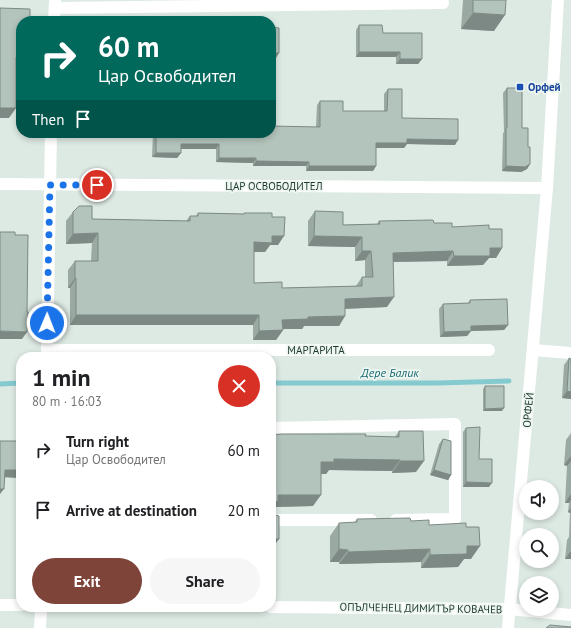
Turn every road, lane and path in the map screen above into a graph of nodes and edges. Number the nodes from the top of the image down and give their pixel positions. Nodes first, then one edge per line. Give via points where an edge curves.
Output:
1 (558, 0) edge
2 (55, 4) edge
3 (443, 4) dead end
4 (54, 16) edge
5 (51, 138) edge
6 (0, 184) edge
7 (50, 185) junction
8 (547, 188) junction
9 (489, 350) dead end
10 (533, 350) junction
11 (47, 352) edge
12 (268, 352) edge
13 (571, 353) edge
14 (276, 428) edge
15 (276, 520) edge
16 (0, 605) edge
17 (16, 605) edge
18 (276, 607) edge
19 (509, 609) junction
20 (41, 612) edge
21 (571, 615) edge
22 (40, 628) edge
23 (508, 628) edge

1 - 8 street, ОРФЕЙ
2 - 3 street
2 - 4 street
5 - 7 street
6 - 7 street, ЦАР ОСВОБОДИТЕЛ
7 - 8 street, ЦАР ОСВОБОДИТЕЛ
7 - 11 street
8 - 10 street, ОРФЕЙ
9 - 12 street, МАРГАРИТА
10 - 13 street
10 - 19 street, ОРФЕЙ
14 - 15 street via 455,424 455,519
16 - 17 street
18 - 19 street, ОПЪЛЧЕНЕЦ ДИМИТЪР КОВАЧЕВ
19 - 21 street, ОПЪЛЧЕНЕЦ ДИМИТЪР КОВАЧЕВ
19 - 23 street, ОРФЕЙ
20 - 22 street

